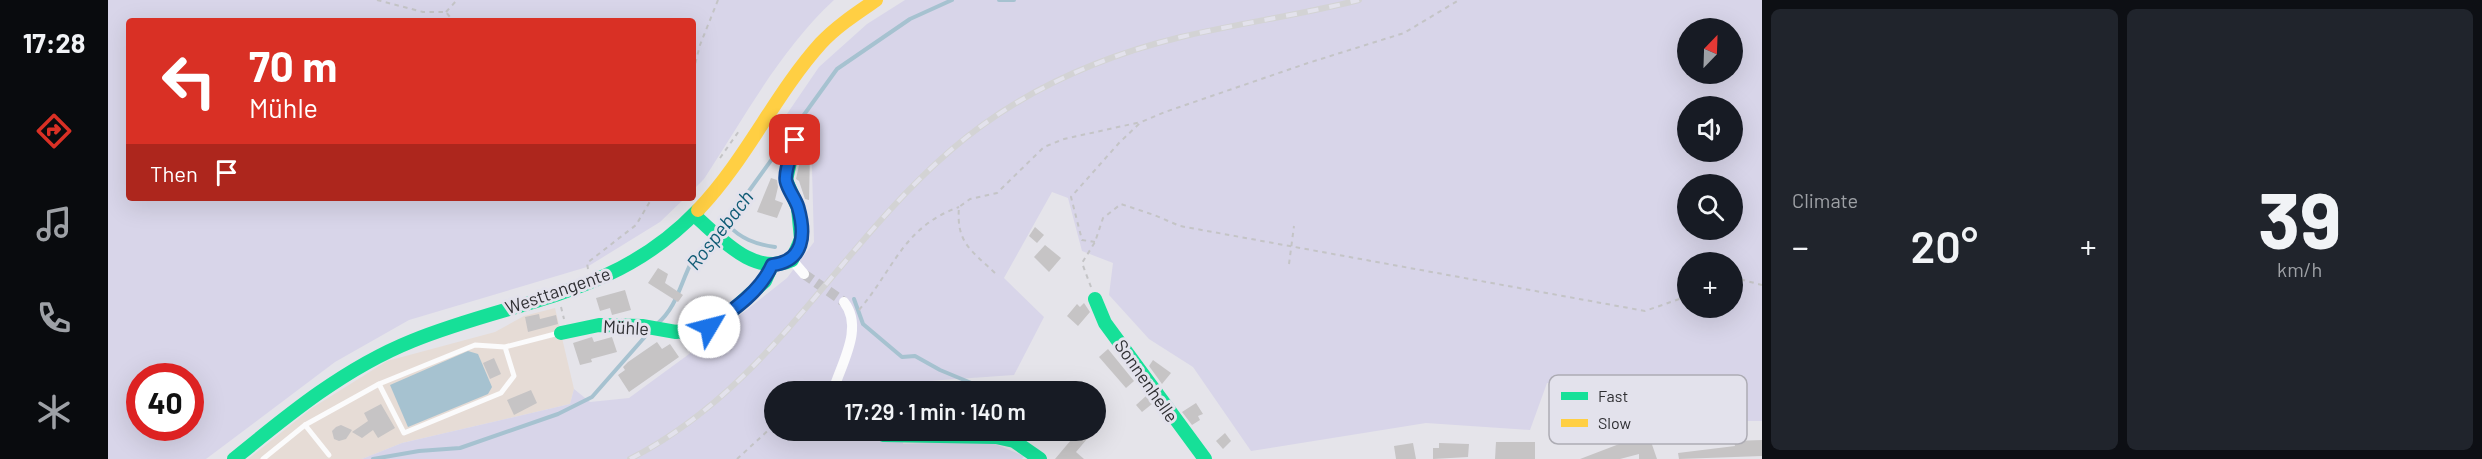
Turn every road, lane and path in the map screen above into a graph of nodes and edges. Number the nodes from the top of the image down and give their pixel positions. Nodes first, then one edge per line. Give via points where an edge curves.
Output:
1 (377, 0) edge
2 (457, 0) edge
3 (718, 0) edge
4 (876, 0) edge
5 (1459, 0) edge
6 (446, 12) junction
7 (451, 18) edge
8 (696, 60) edge
9 (1141, 122) junction
10 (795, 140) dead end
11 (650, 201) edge
12 (959, 207) junction
13 (694, 214) junction
14 (1294, 226) dead end
15 (1095, 242) junction
16 (1291, 246) junction
17 (792, 260) junction
18 (1289, 264) dead end
19 (772, 265) junction
20 (588, 273) dead end
21 (995, 273) dead end
22 (804, 274) tunnel mouth
23 (1743, 280) edge
24 (1762, 285) edge
25 (1095, 298) joint
26 (1677, 300) edge
27 (843, 302) tunnel mouth
28 (852, 319) junction
29 (561, 333) joint
30 (505, 347) junction
31 (836, 381) edge
32 (379, 384) junction
33 (305, 425) junction
34 (764, 434) edge
35 (1014, 441) edge
36 (329, 455) dead end
37 (234, 459) edge
38 (263, 459) edge
39 (737, 459) edge
40 (1040, 459) edge
41 (1205, 459) edge

1 - 6 path via 423,12
2 - 6 path
3 - 8 path
4 - 13 street, Westtangente via 824,40 726,177
5 - 9 path via 1404,33
6 - 7 path
9 - 12 path via 1044,147 997,194 970,199
9 - 15 path via 1071,197 1082,240
10 - 17 street via 786,180 798,207 801,240
11 - 20 path via 636,225 587,263
12 - 21 path via 959,235
12 - 28 path via 915,232
13 - 19 street via 752,261
13 - 37 street, Westtangente via 654,249 622,270 558,295 439,330 375,357 304,402
14 - 16 path
15 - 16 path via 1103,218 1120,204 1180,226
15 - 25 path via 1082,263
16 - 18 path
16 - 26 path via 1645,310
17 - 19 street
17 - 22 street
19 - 29 street, Mühle via 765,281 709,327 676,332 599,325
23 - 24 path
25 - 41 street, Sonnenhelle via 1105,323
27 - 28 street
28 - 31 street via 853,331
29 - 30 lane
30 - 32 lane via 475,345
30 - 32 lane via 514,376 501,393 404,433
32 - 33 lane
33 - 36 lane
33 - 38 lane
34 - 39 path
35 - 40 street

